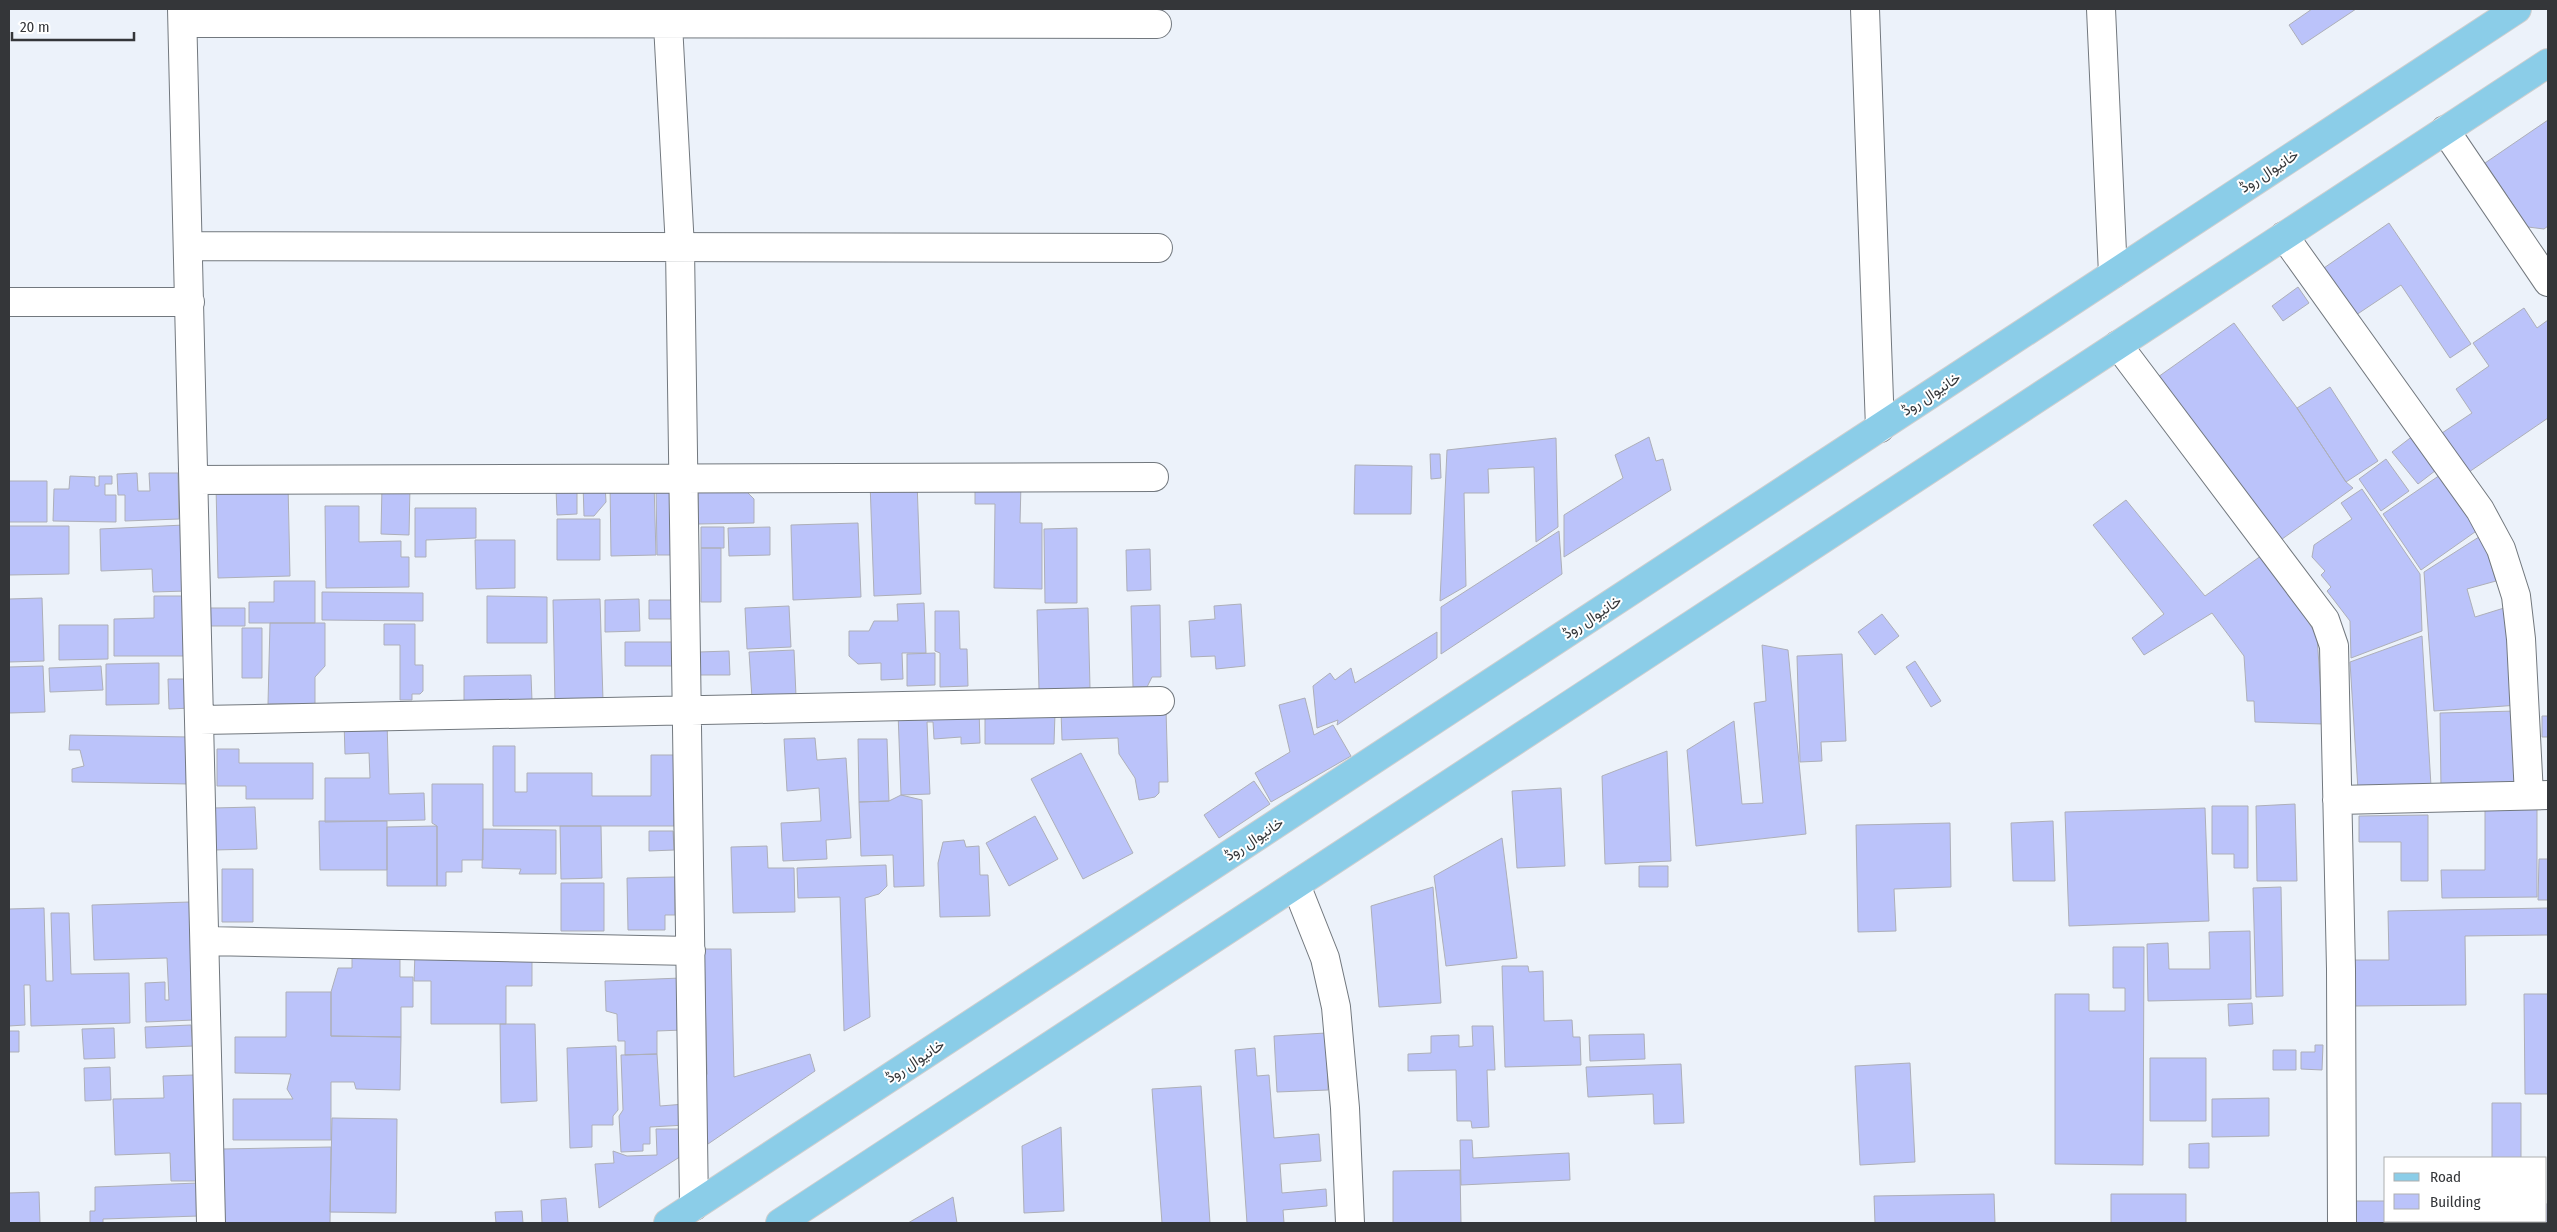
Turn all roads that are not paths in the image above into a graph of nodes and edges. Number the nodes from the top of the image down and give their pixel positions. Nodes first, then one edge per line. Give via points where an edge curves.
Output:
1 (1865, 9) edge
2 (2101, 9) edge
3 (2516, 9) edge
4 (182, 16) edge
5 (668, 24) junction
6 (1157, 24) dead end
7 (2548, 63) edge
8 (2445, 130) junction
9 (2284, 236) junction
10 (188, 246) junction
11 (680, 248) junction
12 (1158, 248) dead end
13 (2113, 274) junction
14 (2548, 282) edge
15 (9, 302) edge
16 (190, 302) junction
17 (2118, 345) junction
18 (1880, 428) junction
19 (1154, 477) dead end
20 (684, 478) junction
21 (194, 480) junction
22 (1160, 700) dead end
23 (687, 710) junction
24 (200, 720) junction
25 (2539, 795) edge
26 (2337, 800) junction
27 (1296, 885) junction
28 (206, 941) junction
29 (690, 952) junction
30 (694, 1206) junction
31 (211, 1223) edge
32 (668, 1223) edge
33 (780, 1223) edge
34 (1350, 1223) edge
35 (2342, 1223) edge

1 - 18 street
2 - 13 street
3 - 13 main road, خانیوال روڈ
4 - 5 street
4 - 10 street
5 - 6 street
5 - 11 street
7 - 8 main road
8 - 9 main road
8 - 14 street
9 - 17 main road
9 - 25 street via 2480,510 2501,549 2516,596
10 - 11 street
10 - 16 street
11 - 12 street
11 - 20 street
13 - 18 main road, خانیوال روڈ
15 - 16 street
16 - 21 street
17 - 26 street via 2325,620 2334,646
17 - 27 main road
18 - 30 main road, خانیوال روڈ
19 - 20 street
20 - 21 street
20 - 23 street
21 - 24 street
22 - 23 street
23 - 24 street
23 - 29 street
24 - 28 street
25 - 26 street
26 - 35 street
27 - 33 main road
27 - 34 street via 1325,958 1336,1007
28 - 29 street
28 - 31 street
29 - 30 street
30 - 32 main road, خانیوال روڈ

